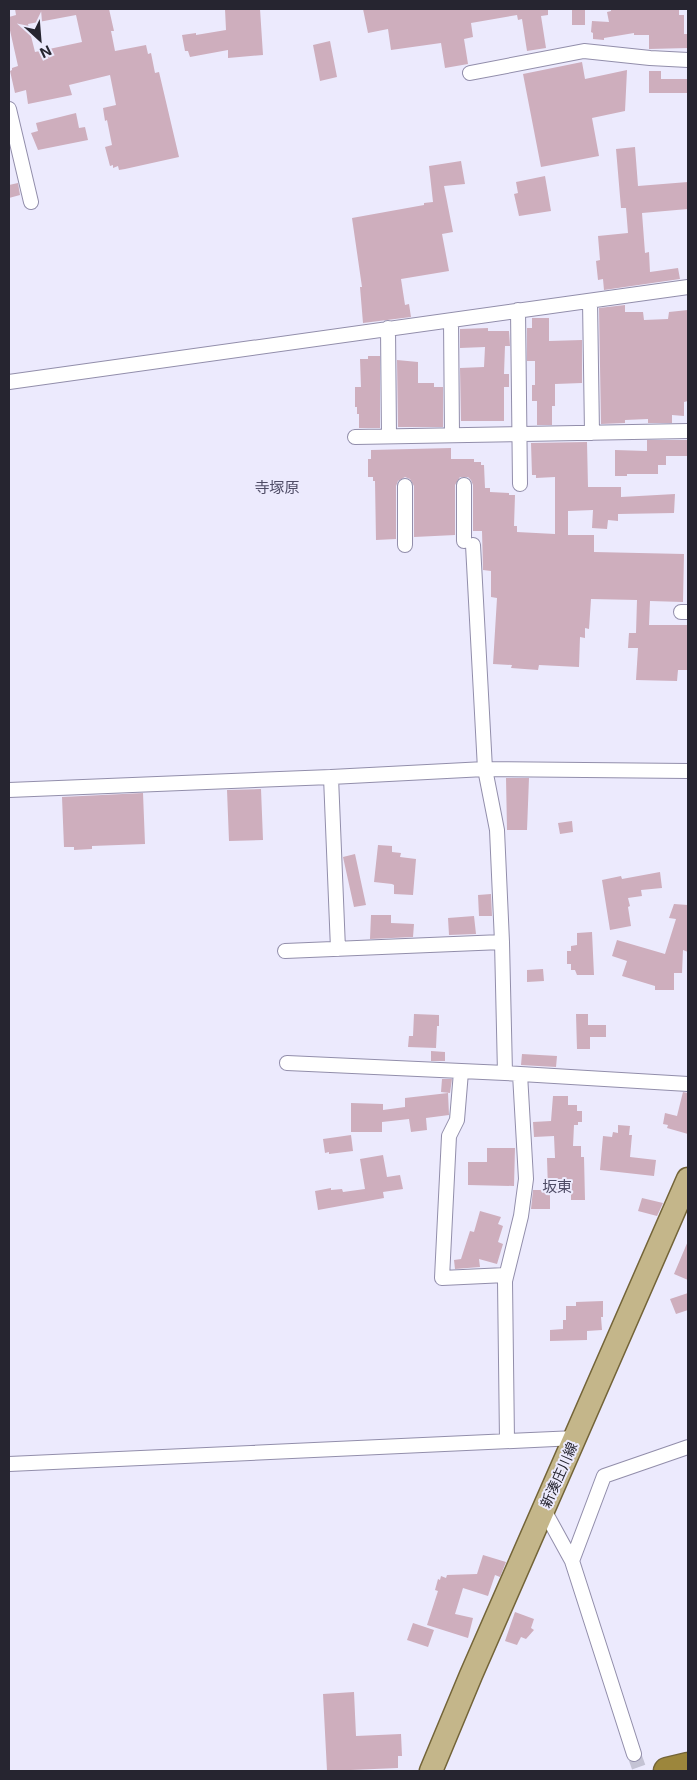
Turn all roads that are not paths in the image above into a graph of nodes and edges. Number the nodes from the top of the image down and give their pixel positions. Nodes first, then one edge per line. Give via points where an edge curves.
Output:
1 (688, 60) edge
2 (470, 73) dead end
3 (9, 109) edge
4 (31, 202) dead end
5 (688, 287) edge
6 (590, 301) junction
7 (518, 310) junction
8 (451, 321) junction
9 (388, 328) junction
10 (9, 382) edge
11 (688, 431) edge
12 (520, 433) junction
13 (592, 433) junction
14 (452, 435) junction
15 (388, 436) junction
16 (355, 437) dead end
17 (520, 484) dead end
18 (464, 485) dead end
19 (405, 486) dead end
20 (405, 545) dead end
21 (485, 769) junction
22 (688, 771) edge
23 (332, 777) junction
24 (9, 790) edge
25 (502, 942) junction
26 (338, 949) junction
27 (285, 951) dead end
28 (287, 1063) dead end
29 (461, 1072) junction
30 (505, 1073) junction
31 (520, 1074) junction
32 (688, 1084) edge
33 (688, 1179) edge
34 (506, 1275) junction
35 (576, 1438) junction
36 (507, 1441) junction
37 (688, 1447) edge
38 (9, 1464) edge
39 (544, 1510) junction
40 (572, 1561) junction
41 (634, 1754) tunnel mouth
42 (688, 1766) edge
43 (431, 1771) edge
44 (667, 1771) edge

1 - 2 street via 584,51
3 - 4 street
5 - 6 street
6 - 7 street
6 - 13 street
7 - 8 street
7 - 12 street
8 - 9 street
8 - 14 street
9 - 10 street
9 - 15 street
11 - 13 street
12 - 13 street
12 - 14 street
12 - 17 street
14 - 15 street
15 - 16 street
18 - 21 street
19 - 20 street
21 - 22 street
21 - 23 street
21 - 25 street via 497,830
23 - 24 street
23 - 26 street
25 - 26 street
25 - 30 street
26 - 27 street
28 - 29 street
29 - 30 street
29 - 34 street via 457,1120 449,1136 442,1278
30 - 31 street
31 - 32 street
31 - 34 street via 526,1178 521,1216
33 - 35 main road, 新湊庄川線
34 - 36 street
35 - 36 street
35 - 39 main road, 新湊庄川線
36 - 38 street
37 - 40 street via 604,1476
39 - 40 street
39 - 43 main road, 新湊庄川線
40 - 41 street
42 - 44 highway

